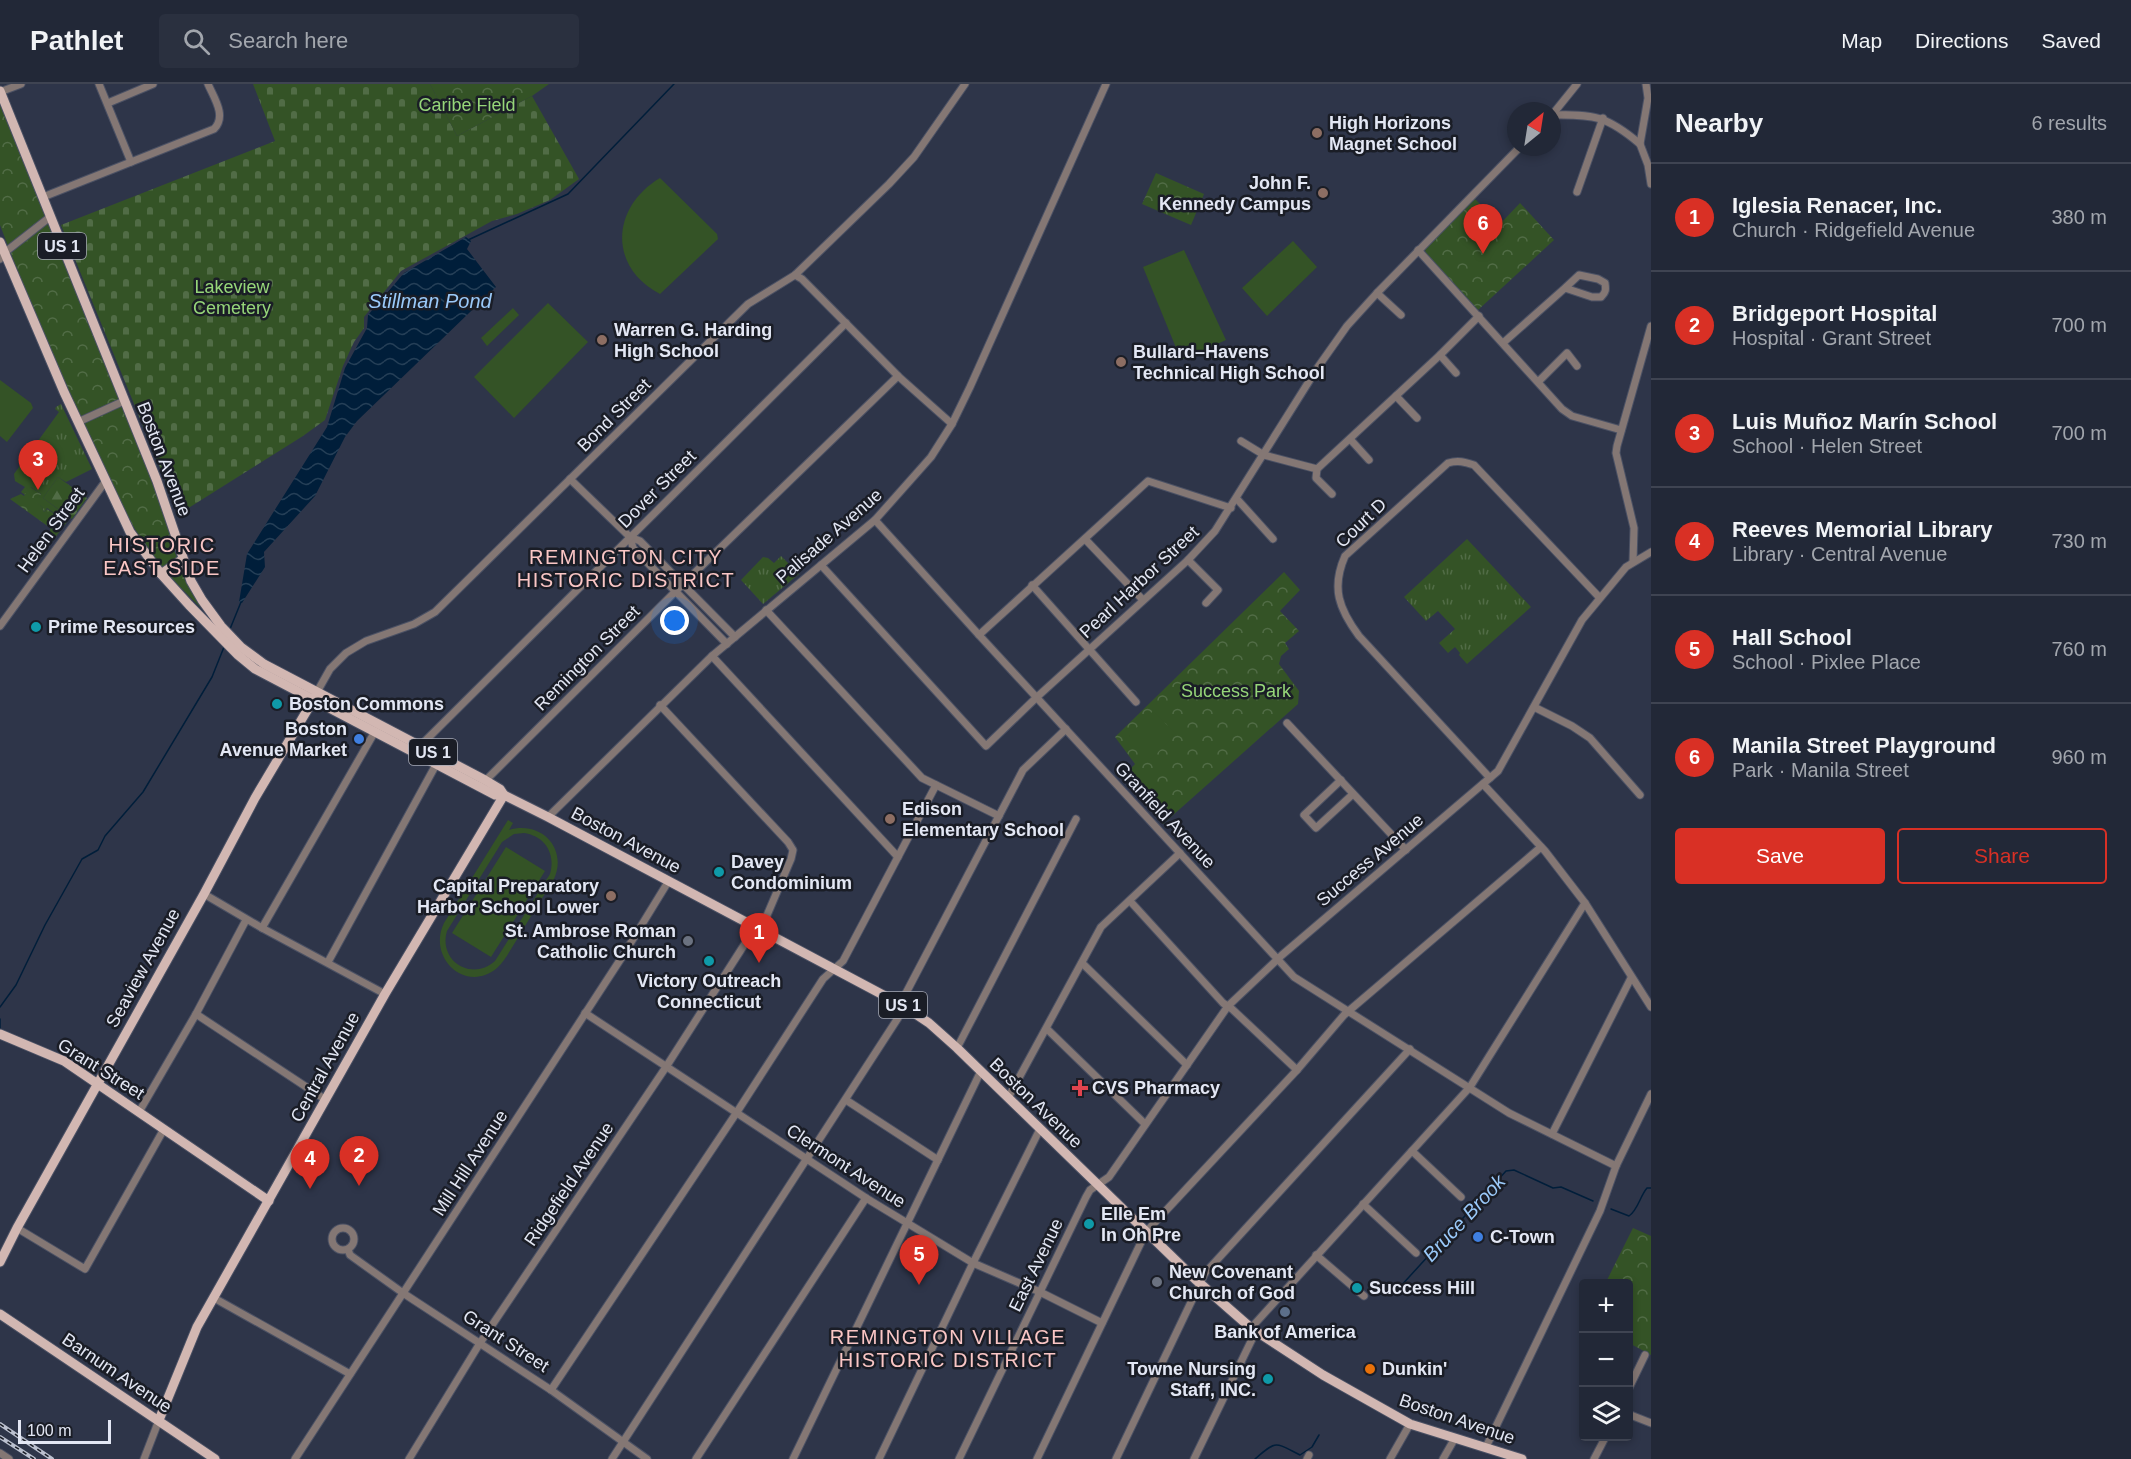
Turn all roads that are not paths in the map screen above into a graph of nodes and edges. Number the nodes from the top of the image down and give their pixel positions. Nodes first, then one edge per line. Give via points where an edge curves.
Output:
1 (21, 84) edge
2 (99, 84) edge
3 (153, 84) edge
4 (208, 84) edge
5 (964, 84) edge
6 (1106, 84) edge
7 (1577, 84) edge
8 (1646, 84) edge
9 (0, 92) edge
10 (108, 103) junction
11 (1561, 104) edge
12 (1561, 115) edge
13 (1603, 118) junction
14 (1640, 144) junction
15 (1511, 156) edge
16 (131, 162) junction
17 (1651, 184) edge
18 (1577, 192) dead end
19 (43, 198) junction
20 (50, 217) junction
21 (0, 242) edge
22 (1418, 250) junction
23 (2, 256) edge
24 (795, 275) junction
25 (1565, 288) junction
26 (1377, 293) junction
27 (1401, 315) dead end
28 (1479, 316) junction
29 (846, 323) junction
30 (1651, 326) edge
31 (1503, 343) junction
32 (1440, 355) junction
33 (1577, 366) dead end
34 (1456, 373) dead end
35 (898, 376) junction
36 (1539, 381) junction
37 (1396, 396) junction
38 (124, 401) junction
39 (1417, 418) dead end
40 (78, 422) junction
41 (952, 424) junction
42 (1621, 430) junction
43 (1350, 439) junction
44 (1241, 441) dead end
45 (1263, 455) junction
46 (1369, 460) dead end
47 (1317, 469) junction
48 (570, 479) junction
49 (105, 482) junction
50 (1332, 494) dead end
51 (1237, 499) junction
52 (1231, 508) junction
53 (875, 520) junction
54 (630, 537) junction
55 (1085, 539) junction
56 (1273, 539) dead end
57 (1651, 552) edge
58 (183, 559) junction
59 (1188, 560) junction
60 (1633, 562) junction
61 (821, 565) junction
62 (161, 574) junction
63 (683, 584) junction
64 (1032, 585) junction
65 (676, 591) junction
66 (1599, 597) junction
67 (1143, 600) junction
68 (1206, 603) dead end
69 (766, 610) junction
70 (0, 626) edge
71 (979, 635) junction
72 (225, 636) junction
73 (735, 637) junction
74 (727, 644) junction
75 (1090, 649) junction
76 (712, 656) junction
77 (315, 696) junction
78 (1037, 697) junction
79 (1136, 702) dead end
80 (660, 705) junction
81 (1534, 707) junction
82 (1287, 723) dead end
83 (377, 728) junction
84 (1066, 729) junction
85 (416, 749) junction
86 (438, 761) junction
87 (1490, 778) junction
88 (1341, 780) junction
89 (483, 784) junction
90 (1483, 784) junction
91 (936, 785) junction
92 (1353, 794) junction
93 (504, 795) junction
94 (1640, 795) dead end
95 (999, 816) junction
96 (548, 817) junction
97 (1076, 819) dead end
98 (1541, 847) junction
99 (1406, 850) junction
100 (1180, 853) junction
101 (898, 857) junction
102 (668, 882) junction
103 (204, 894) junction
104 (1130, 901) junction
105 (1585, 903) junction
106 (246, 920) junction
107 (261, 928) junction
108 (758, 929) junction
109 (1277, 959) junction
110 (328, 962) junction
111 (1082, 963) junction
112 (835, 969) junction
113 (1631, 978) junction
114 (385, 994) junction
115 (902, 1005) junction
116 (1228, 1006) junction
117 (1651, 1007) edge
118 (1349, 1011) junction
119 (585, 1013) junction
120 (196, 1014) junction
121 (1047, 1029) junction
122 (2, 1035) edge
123 (957, 1048) junction
124 (1410, 1049) junction
125 (1187, 1065) junction
126 (666, 1067) junction
127 (1297, 1070) junction
128 (980, 1073) junction
129 (97, 1084) junction
130 (1470, 1087) junction
131 (1651, 1094) edge
132 (1008, 1098) junction
133 (846, 1100) junction
134 (326, 1101) junction
135 (139, 1112) junction
136 (737, 1112) junction
137 (1145, 1124) junction
138 (164, 1129) junction
139 (1040, 1129) junction
140 (1552, 1134) junction
141 (1412, 1151) junction
142 (808, 1159) junction
143 (938, 1160) junction
144 (1616, 1166) junction
145 (1098, 1185) junction
146 (1461, 1197) dead end
147 (866, 1198) junction
148 (269, 1201) junction
149 (1363, 1204) junction
150 (908, 1224) junction
151 (17, 1228) junction
152 (1146, 1232) junction
153 (348, 1249) dead end
154 (1416, 1253) dead end
155 (1316, 1255) junction
156 (0, 1262) edge
157 (973, 1263) junction
158 (1200, 1283) junction
159 (1040, 1292) junction
160 (403, 1293) junction
161 (1364, 1296) dead end
162 (214, 1298) junction
163 (0, 1314) edge
164 (1102, 1323) junction
165 (1254, 1329) junction
166 (480, 1343) junction
167 (1645, 1356) dead end
168 (350, 1374) junction
169 (1630, 1387) edge
170 (551, 1390) junction
171 (1633, 1416) edge
172 (159, 1420) junction
173 (1651, 1423) edge
174 (1410, 1424) junction
175 (1455, 1438) junction
176 (1604, 1441) edge
177 (622, 1442) junction
178 (1486, 1448) junction
179 (0, 1453) edge
180 (9, 1459) edge
181 (144, 1459) edge
182 (215, 1459) edge
183 (295, 1459) edge
184 (409, 1459) edge
185 (612, 1459) edge
186 (647, 1459) edge
187 (696, 1459) edge
188 (793, 1459) edge
189 (879, 1459) edge
190 (959, 1459) edge
191 (1037, 1459) edge
192 (1116, 1459) edge
193 (1194, 1459) edge
194 (1390, 1459) edge
195 (1443, 1459) edge
196 (1522, 1459) edge
197 (1594, 1459) edge

1 - 9 street
2 - 10 street
3 - 10 street
4 - 16 street via 220,114 211,131
5 - 24 street, Bond Street via 914,157
6 - 41 street, Palisade Avenue
7 - 11 street
8 - 14 street via 1648,98
9 - 19 main road, Boston Avenue / US 1
10 - 16 street
12 - 13 street
13 - 14 street
13 - 18 street
14 - 17 street
15 - 22 street, Pearl Harbor Street
16 - 19 street
19 - 20 main road, Boston Avenue / US 1
20 - 23 street
20 - 38 main road, Boston Avenue / US 1
21 - 23 main road, Boston Avenue / US 1
22 - 26 street, Pearl Harbor Street
22 - 28 street
23 - 40 main road, Boston Avenue / US 1
24 - 29 street
24 - 48 street, Bond Street via 748,304
25 - 25 street via 1592,297 1605,293 1605,283 1580,275
25 - 31 street
26 - 27 street
26 - 45 street, Pearl Harbor Street via 1347,326
28 - 31 street
28 - 32 street
29 - 35 street
29 - 54 street, Dover Street
30 - 42 street
31 - 36 street
32 - 34 street
32 - 37 street
33 - 36 street via 1567,353
35 - 41 street
35 - 63 street, Remington Street
36 - 42 street via 1572,416
37 - 39 street
37 - 43 street
38 - 40 street
38 - 58 main road, Boston Avenue / US 1 via 166,504
40 - 49 main road, Boston Avenue / US 1
41 - 53 street, Palisade Avenue via 918,473
42 - 60 street via 1616,453 1633,522
43 - 46 street
43 - 47 street
44 - 45 street
45 - 47 street
45 - 51 street, Pearl Harbor Street
47 - 50 street via 1316,478
48 - 54 street
48 - 77 street, Bond Street via 435,612 346,653 330,669
49 - 62 main road, Boston Avenue / US 1 via 130,532
49 - 70 street, Helen Street
51 - 52 street, Pearl Harbor Street
51 - 56 street
52 - 55 street via 1148,481
52 - 59 street, Pearl Harbor Street
53 - 61 street, Palisade Avenue
53 - 71 street, Granfield Avenue
54 - 63 street via 640,541
54 - 65 street via 633,548
54 - 85 street, Dover Street
55 - 64 street
55 - 67 street
57 - 60 street, Success Avenue
58 - 62 main road
58 - 72 main road, Boston Avenue / US 1
59 - 67 street, Pearl Harbor Street
59 - 68 street via 1218,590
60 - 66 street, Success Avenue
61 - 69 street, Palisade Avenue
61 - 78 street, Pearl Harbor Street via 986,746
62 - 72 main road, Boston Avenue / US 1
63 - 65 street, Remington Street
63 - 73 street
64 - 71 street
64 - 75 street
65 - 74 street
65 - 89 street, Remington Street
66 - 81 street, Success Avenue via 1577,628
66 - 87 street, Court D via 1474,465 1465,462 1448,463 1345,556 1337,586 1349,622
67 - 75 street, Pearl Harbor Street
69 - 73 street, Palisade Avenue
69 - 91 street via 922,778
71 - 78 street, Granfield Avenue
72 - 77 main road, Boston Avenue / US 1 via 264,675
73 - 74 street, Palisade Avenue
74 - 76 street, Palisade Avenue
75 - 78 street, Pearl Harbor Street
75 - 79 street
76 - 80 street, Palisade Avenue
76 - 101 street
77 - 83 main road, Boston Avenue / US 1
77 - 103 main road, Seaview Avenue
78 - 84 street, Granfield Avenue
80 - 96 street, Palisade Avenue
80 - 108 street, Ridgefield Avenue via 793,850
81 - 87 street, Success Avenue via 1507,757
81 - 94 street via 1590,738
82 - 88 street
83 - 85 main road, Boston Avenue / US 1
83 - 107 street
84 - 95 street via 1023,770
84 - 100 street, Granfield Avenue
85 - 86 main road, Boston Avenue / US 1
86 - 89 main road, Boston Avenue / US 1
86 - 110 street
87 - 90 street, Success Avenue
88 - 92 street
88 - 92 street via 1304,815 1316,828
89 - 93 main road, Boston Avenue / US 1 via 500,789
90 - 98 street
90 - 99 street, Success Avenue
91 - 95 street
91 - 101 street
92 - 99 street
93 - 96 main road, Boston Avenue / US 1
93 - 114 main road, Central Avenue
95 - 115 street
96 - 102 main road, Boston Avenue / US 1
97 - 123 street
98 - 105 street
98 - 118 street
99 - 109 street, Success Avenue
100 - 104 street
100 - 109 street, Granfield Avenue
101 - 112 street via 846,956
102 - 108 main road, Boston Avenue / US 1
102 - 119 street, Mill Hill Avenue
103 - 106 street
103 - 129 main road, Seaview Avenue
104 - 111 street via 1101,927
104 - 116 street
105 - 113 street
105 - 130 street
106 - 107 street
106 - 120 street
107 - 110 street
108 - 112 main road, Boston Avenue / US 1
108 - 126 street, Ridgefield Avenue
109 - 116 street, Success Avenue
109 - 118 street, Granfield Avenue via 1294,977
110 - 114 street
111 - 121 street
111 - 125 street
112 - 115 main road, Boston Avenue / US 1
112 - 136 street via 823,979
113 - 117 street
113 - 140 street
114 - 134 main road, Central Avenue
115 - 123 main road, Boston Avenue / US 1
115 - 133 street via 898,1018
116 - 125 street, Success Avenue
116 - 127 street
118 - 124 street, Granfield Avenue
118 - 127 street
119 - 126 street, Clermont Avenue
119 - 160 street, Mill Hill Avenue
120 - 134 street
120 - 135 street
121 - 132 street
121 - 137 street
122 - 129 main road, Grant Street via 64,1061
123 - 128 main road, Boston Avenue / US 1
124 - 130 street, Granfield Avenue
124 - 158 street via 1204,1273
125 - 137 street, Success Avenue
126 - 136 street, Clermont Avenue
126 - 166 street, Ridgefield Avenue
127 - 152 street
128 - 132 main road, Boston Avenue / US 1
128 - 143 street
129 - 135 main road, Grant Street
129 - 151 main road, Seaview Avenue
130 - 140 street, Granfield Avenue via 1509,1113
130 - 141 street
131 - 144 street
132 - 139 main road, Boston Avenue / US 1
133 - 142 street
133 - 143 street
134 - 148 main road, Central Avenue
135 - 138 main road, Grant Street
136 - 142 street, Clermont Avenue
136 - 170 street
137 - 145 street, Success Avenue via 1109,1178
138 - 148 main road, Grant Street
138 - 151 street via 85,1269
139 - 145 main road, Boston Avenue / US 1
139 - 157 street
140 - 144 street, Granfield Avenue
141 - 146 street
141 - 149 street
142 - 147 street, Clermont Avenue
142 - 177 street
143 - 150 street
144 - 178 street via 1600,1211
145 - 152 main road, Boston Avenue / US 1
145 - 159 street, East Avenue via 1086,1197
147 - 150 street, Clermont Avenue
147 - 187 street
148 - 162 main road, Central Avenue
149 - 154 street
149 - 155 street
150 - 157 street, Clermont Avenue
150 - 188 street
151 - 156 main road, Seaview Avenue
152 - 158 main road, Boston Avenue / US 1
152 - 164 street
153 - 160 street, Grant Street via 350,1255
155 - 161 street
155 - 165 street
157 - 159 street, Clermont Avenue
157 - 189 street
158 - 165 main road, Boston Avenue / US 1
158 - 192 street
159 - 164 street, Clermont Avenue
159 - 190 street, East Avenue
160 - 166 street, Grant Street
160 - 168 street, Mill Hill Avenue
162 - 168 street
162 - 172 main road, Central Avenue via 197,1327
163 - 172 main road, Barnum Avenue
164 - 191 street
165 - 174 main road, Boston Avenue / US 1
165 - 193 street
166 - 170 street, Grant Street
166 - 184 street, Ridgefield Avenue
167 - 169 street
168 - 183 street, Mill Hill Avenue
170 - 177 street, Grant Street
171 - 173 street
172 - 181 street, Central Avenue
172 - 182 main road, Barnum Avenue
174 - 175 main road, Boston Avenue / US 1
174 - 194 street
175 - 178 main road, Boston Avenue / US 1
175 - 195 street
176 - 197 street
177 - 185 street
177 - 186 street, Grant Street
178 - 196 main road, Boston Avenue / US 1
179 - 180 street

